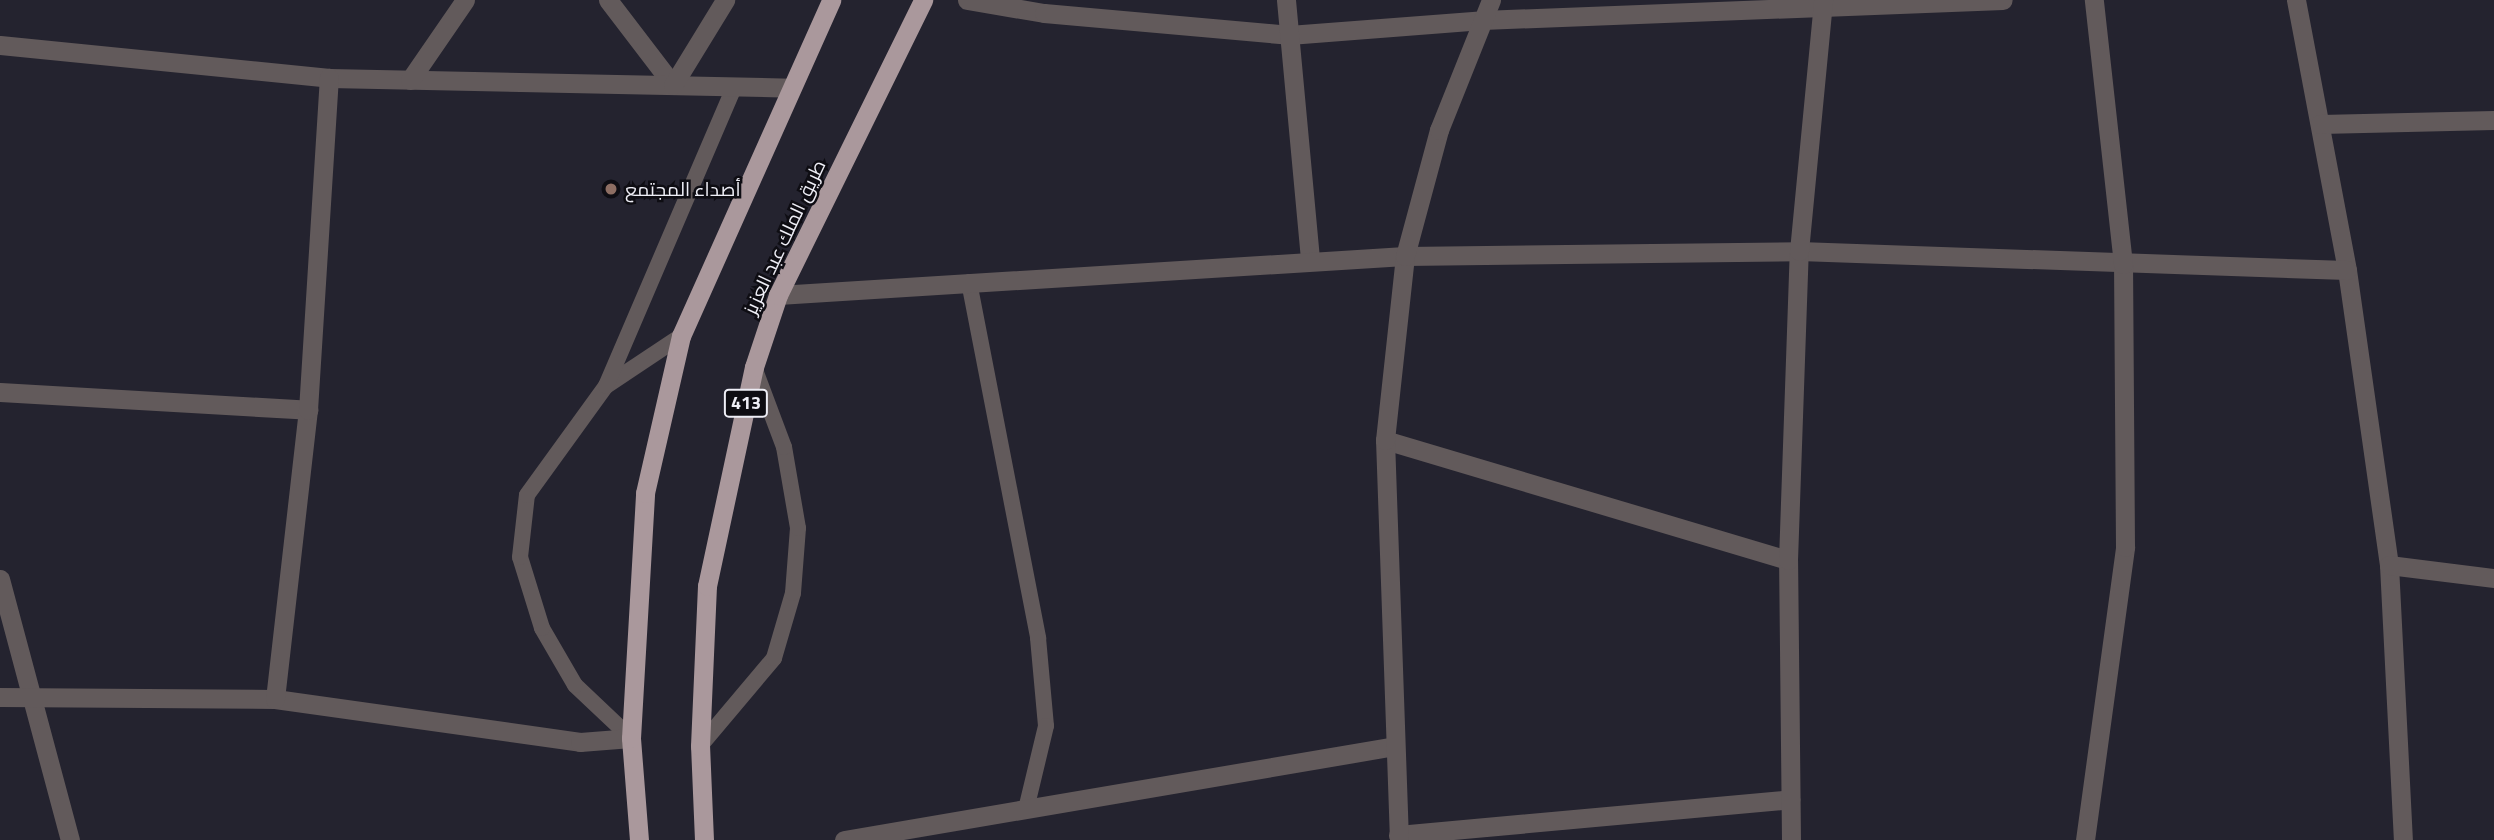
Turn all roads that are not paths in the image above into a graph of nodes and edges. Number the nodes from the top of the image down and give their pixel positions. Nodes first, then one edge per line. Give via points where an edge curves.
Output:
1 (465, 0) edge
2 (608, 0) edge
3 (725, 0) edge
4 (831, 0) edge
5 (923, 0) edge
6 (967, 0) edge
7 (1286, 0) edge
8 (1491, 0) edge
9 (2003, 0) edge
10 (2094, 0) edge
11 (2296, 0) edge
12 (1823, 5) edge
13 (1482, 20) junction
14 (1289, 35) junction
15 (0, 45) edge
16 (329, 78) junction
17 (410, 80) junction
18 (673, 85) junction
19 (734, 87) junction
20 (791, 88) junction
21 (2494, 120) edge
22 (2320, 124) junction
23 (1799, 251) junction
24 (1405, 256) junction
25 (1310, 260) junction
26 (2123, 264) junction
27 (2347, 270) junction
28 (969, 282) junction
29 (778, 295) junction
30 (681, 336) junction
31 (754, 367) junction
32 (606, 386) junction
33 (0, 392) edge
34 (308, 410) junction
35 (1385, 440) junction
36 (1788, 560) junction
37 (2389, 565) junction
38 (0, 579) edge
39 (2494, 579) edge
40 (0, 697) edge
41 (32, 698) junction
42 (275, 699) junction
43 (631, 738) junction
44 (701, 746) junction
45 (1395, 746) junction
46 (1790, 799) junction
47 (1026, 809) junction
48 (1399, 837) edge
49 (70, 840) edge
50 (639, 840) edge
51 (704, 840) edge
52 (844, 840) edge
53 (1791, 840) edge
54 (2085, 840) edge
55 (2403, 840) edge

1 - 17 street
2 - 18 street
3 - 18 street
4 - 20 highway
5 - 29 highway, طريق الملك عبد العزيز / 413
6 - 14 street via 1044,13
7 - 14 street
8 - 13 street
9 - 12 street
10 - 26 street
11 - 22 street
12 - 13 street
12 - 23 street
13 - 14 street
13 - 24 street via 1439,130
14 - 25 street
15 - 16 street
16 - 17 street
16 - 34 street
17 - 18 street
18 - 19 street
19 - 20 street
19 - 32 lane
20 - 30 highway
21 - 22 street
22 - 27 street
23 - 24 street
23 - 26 street
23 - 36 street
24 - 25 street
24 - 35 street
25 - 28 street
26 - 27 street
26 - 54 street via 2125,547
27 - 37 street
28 - 29 street
28 - 47 lane via 1038,638 1046,726
29 - 31 highway, طريق الملك عبد العزيز / 413
30 - 32 lane
30 - 43 highway via 645,493
31 - 44 highway, طريق الملك عبد العزيز / 413 via 707,586
31 - 44 lane via 784,447 799,528 793,593 774,658
32 - 43 lane via 527,495 520,557 542,628 575,685
33 - 34 street
34 - 42 street
35 - 36 street
35 - 45 street
36 - 46 street
37 - 39 street
37 - 55 street
38 - 41 street
40 - 41 street
41 - 42 street
41 - 49 street
42 - 43 street via 580,742
43 - 50 highway
44 - 51 highway, طريق الملك عبد العزيز / 413
45 - 47 street
45 - 48 street
46 - 48 street
46 - 53 street
47 - 52 street

